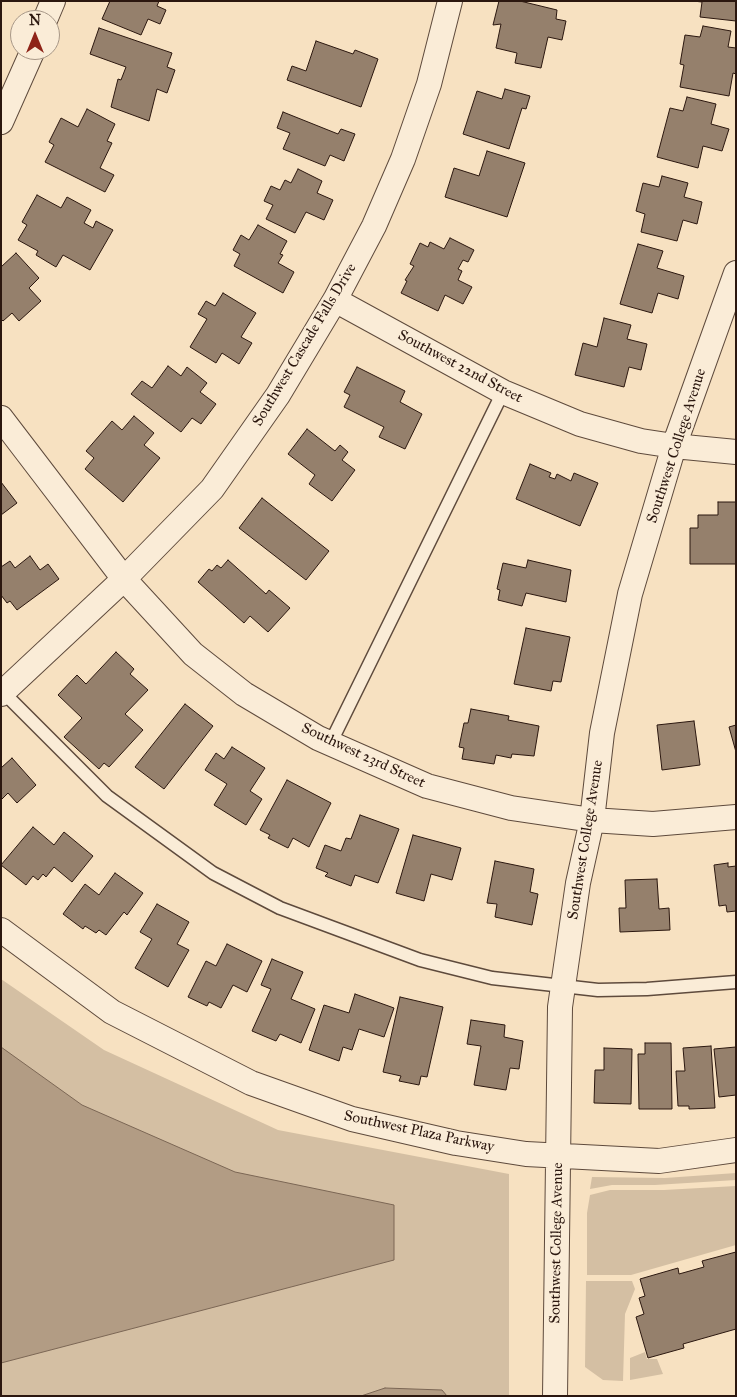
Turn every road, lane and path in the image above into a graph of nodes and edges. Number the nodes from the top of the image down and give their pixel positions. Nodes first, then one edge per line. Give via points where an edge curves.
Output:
1 (450, 1) edge
2 (29, 60) edge
3 (1, 122) edge
4 (736, 273) edge
5 (335, 300) junction
6 (503, 392) junction
7 (1, 418) edge
8 (674, 446) junction
9 (736, 452) edge
10 (124, 579) junction
11 (2, 692) edge
12 (330, 744) junction
13 (736, 817) edge
14 (592, 820) junction
15 (1, 930) edge
16 (736, 982) edge
17 (563, 986) junction
18 (736, 1150) edge
19 (558, 1156) junction
20 (555, 1396) edge

1 - 5 street, Southwest Cascade Falls Drive via 429,84 403,159 374,226
2 - 3 street
4 - 8 street, Southwest College Avenue
5 - 6 street, Southwest 22nd Street
5 - 10 street, Southwest Cascade Falls Drive via 278,396 212,488
6 - 8 street, Southwest 22nd Street via 580,424
6 - 12 lane
7 - 10 street, Southwest 23rd Street
8 - 9 street, Southwest 22nd Street
8 - 14 street, Southwest College Avenue via 630,594 602,734
10 - 11 street, Southwest Cascade Falls Drive
10 - 12 street, Southwest 23rd Street via 193,654 244,694
11 - 17 lane via 107,796 213,873 280,908 420,960 492,978
12 - 14 street, Southwest 23rd Street via 427,786 511,808
13 - 14 street, Southwest 23rd Street via 653,824
14 - 17 street, Southwest College Avenue via 578,883
15 - 19 street, Southwest Plaza Parkway via 112,1012 251,1083 352,1120 456,1144
16 - 17 lane via 647,989 598,990
17 - 19 street, Southwest College Avenue
18 - 19 street, Southwest Plaza Parkway via 659,1161
19 - 20 street, Southwest College Avenue

